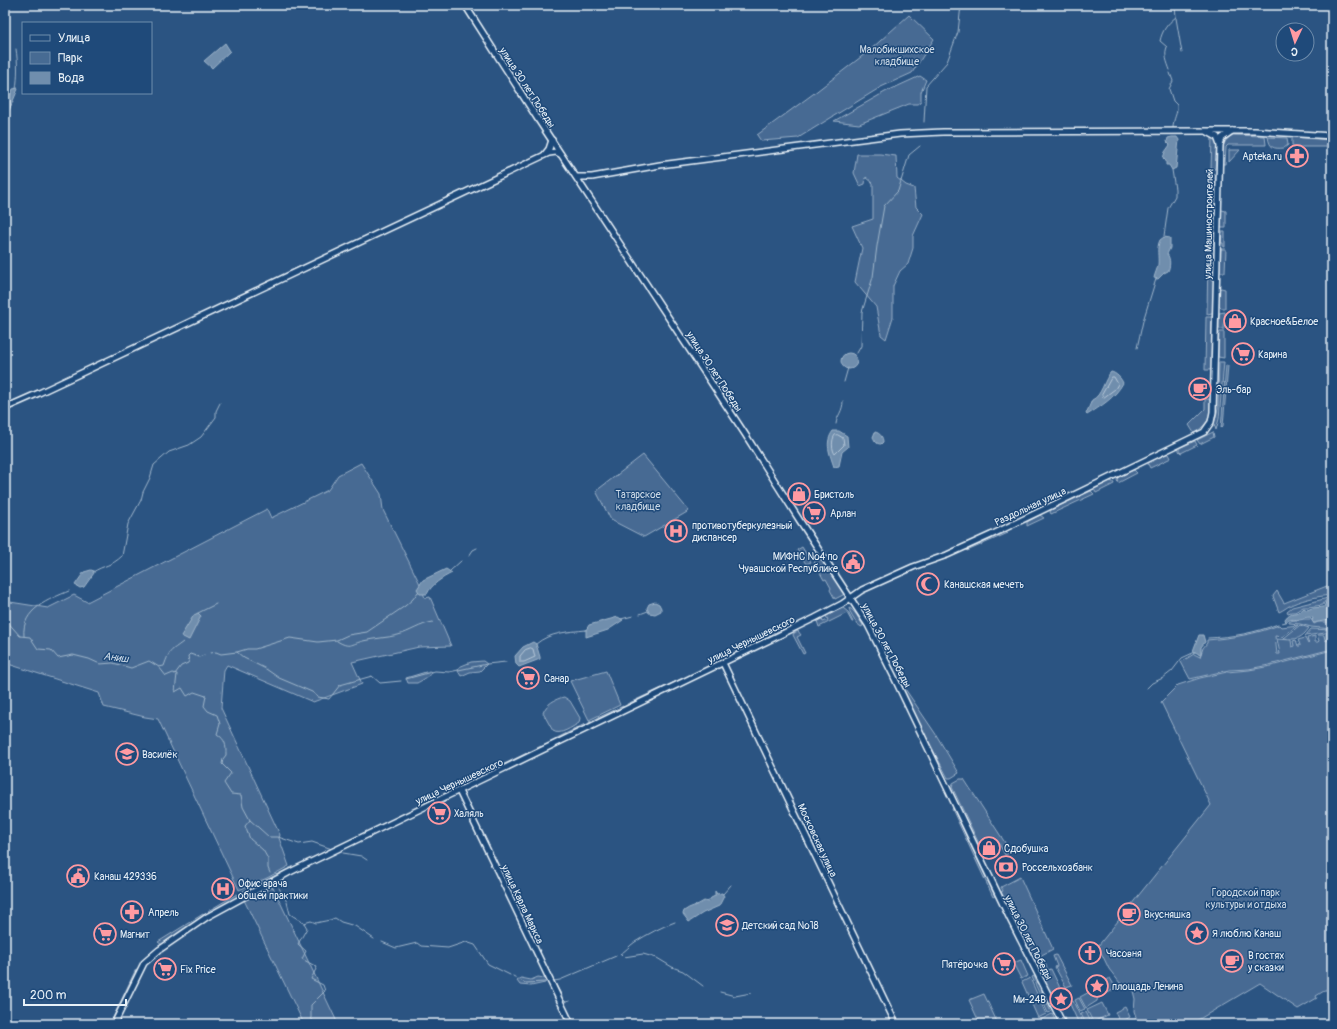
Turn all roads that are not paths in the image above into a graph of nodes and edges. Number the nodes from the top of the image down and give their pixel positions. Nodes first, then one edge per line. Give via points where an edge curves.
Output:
1 (465, 5) edge
2 (1205, 131) junction
3 (1232, 131) junction
4 (1332, 136) edge
5 (552, 140) junction
6 (1220, 145) junction
7 (561, 154) junction
8 (544, 155) junction
9 (577, 177) junction
10 (592, 177) junction
11 (587, 192) junction
12 (5, 408) edge
13 (1211, 422) joint
14 (850, 597) junction
15 (723, 663) junction
16 (459, 791) junction
17 (114, 1024) edge
18 (570, 1024) edge
19 (896, 1024) edge
20 (1063, 1024) edge

1 - 5 street, улица 30 лет Победы
2 - 3 street
2 - 6 street via 1215,136
2 - 10 street via 900,134 660,165
3 - 4 street
3 - 6 street via 1222,138
5 - 7 street, улица 30 лет Победы
5 - 8 street
6 - 13 street, улица Машиностроителей
7 - 8 street via 552,151
7 - 9 street, улица 30 лет Победы
8 - 12 street
9 - 10 street
9 - 11 street, улица 30 лет Победы
10 - 11 street via 587,184
11 - 14 street, улица 30 лет Победы
13 - 14 street, Раздольная улица via 1199,435 947,555 913,567
14 - 15 street, улица Чернышевского via 842,604
14 - 20 street, улица 30 лет Победы via 878,644
15 - 16 street, улица Чернышевского
15 - 19 street, Московская улица
16 - 17 street, улица Чернышевского via 253,892 183,933 144,963
16 - 18 street, улица Карла Маркса

